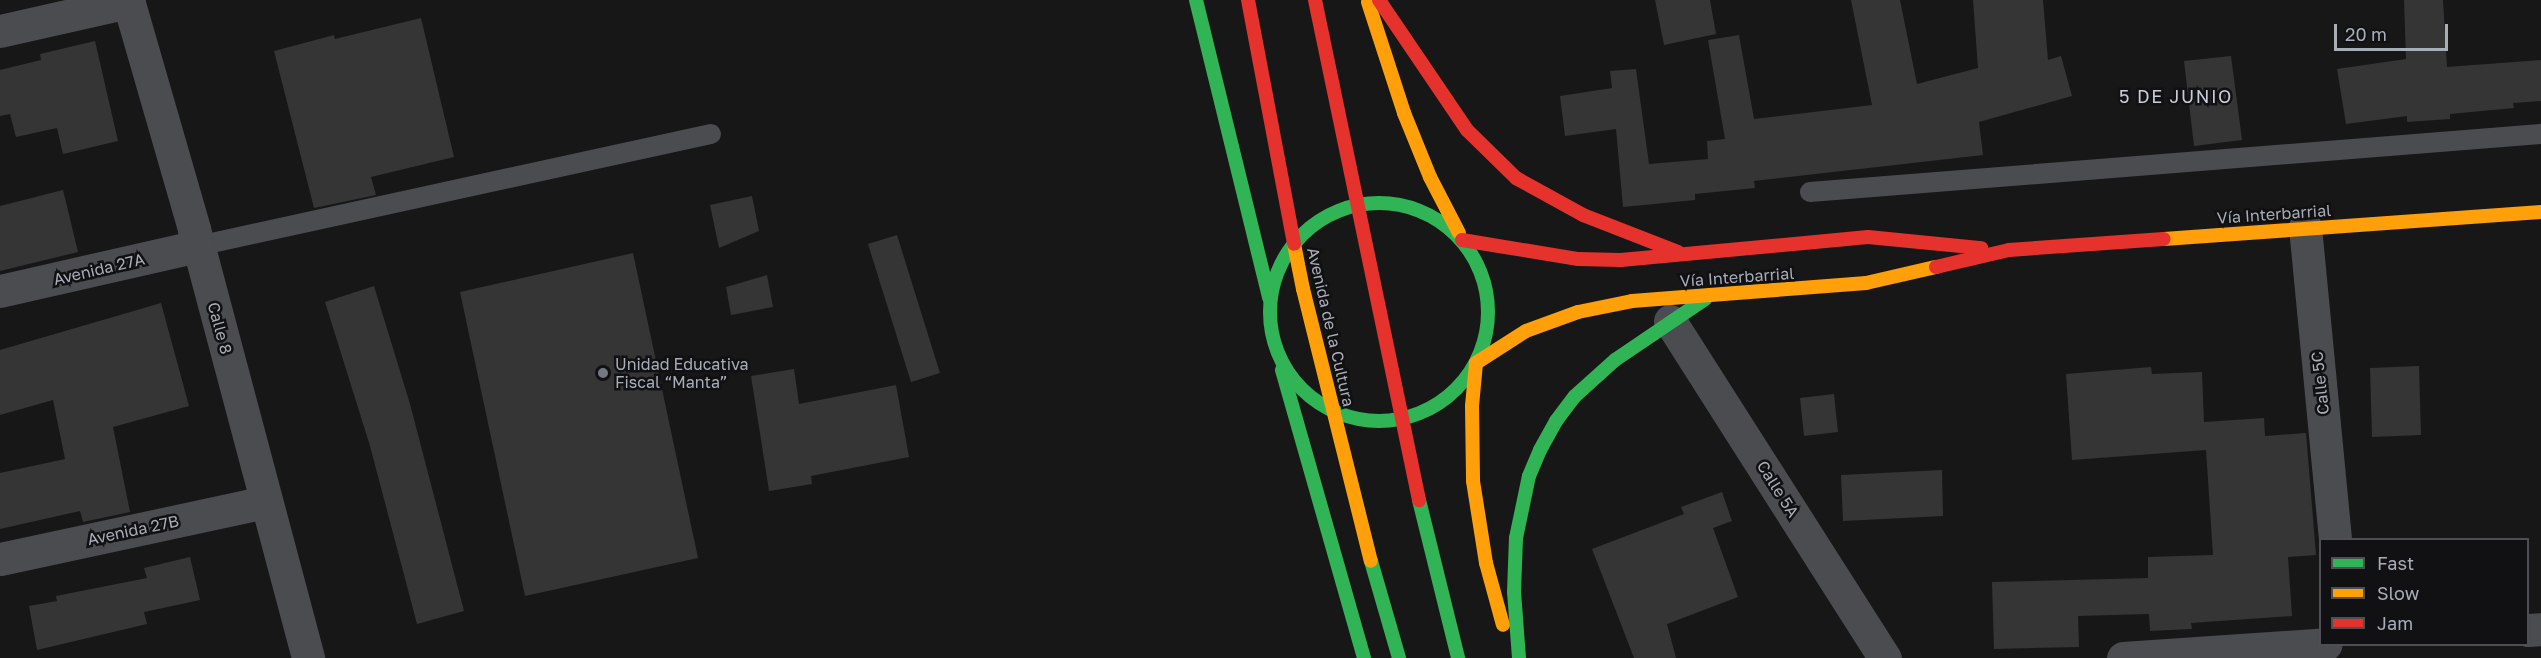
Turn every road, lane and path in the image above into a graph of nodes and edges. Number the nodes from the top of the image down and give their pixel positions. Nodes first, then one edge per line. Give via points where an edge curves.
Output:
1 (1196, 0) edge
2 (1248, 0) edge
3 (1314, 0) edge
4 (1367, 0) edge
5 (1379, 0) edge
6 (128, 1) edge
7 (0, 31) edge
8 (711, 134) dead end
9 (2541, 134) edge
10 (1810, 192) dead end
11 (2541, 212) edge
12 (2305, 227) junction
13 (1462, 240) junction
14 (198, 246) junction
15 (2009, 250) junction
16 (1685, 255) junction
17 (0, 291) edge
18 (1711, 296) junction
19 (1270, 302) junction
20 (1670, 321) junction
21 (1272, 337) junction
22 (1476, 363) junction
23 (265, 502) junction
24 (2335, 538) edge
25 (0, 559) edge
26 (2319, 645) edge
27 (308, 658) edge
28 (1364, 658) edge
29 (1399, 658) edge
30 (1458, 658) edge
31 (1512, 658) edge
32 (1520, 658) edge
33 (1885, 658) edge
34 (2123, 658) edge

1 - 19 main road
2 - 29 main road, Avenida de la Cultura, bridge via 1303,289 1364,538
3 - 30 main road, bridge via 1425,526
4 - 13 main road via 1404,113
5 - 16 main road via 1467,130 1516,178 1583,215
6 - 7 street
6 - 14 street, Calle 8
8 - 14 lane
9 - 10 lane
11 - 12 main road, Vía Interbarrial
12 - 15 main road, Vía Interbarrial
12 - 24 street, Calle 5C
13 - 16 main road, Vía Interbarrial via 1578,259
13 - 19 main road via 1435,216 1401,203 1364,202 1329,214 1300,236 1279,266
13 - 22 main road via 1480,268 1488,299 1487,332
14 - 17 street, Avenida 27A
14 - 23 street, Calle 8
15 - 16 main road, Vía Interbarrial via 1868,237
15 - 18 main road, Vía Interbarrial via 1866,284
18 - 20 main road
18 - 22 main road, Vía Interbarrial via 1632,301 1578,312 1526,331
19 - 21 main road
20 - 32 main road via 1615,360 1575,396 1540,450 1529,476 1516,538 1514,592
20 - 33 street, Calle 5A
21 - 22 main road via 1284,368 1305,393 1333,412 1365,421 1398,420 1430,410 1457,390
21 - 28 main road
22 - 31 main road via 1473,481 1486,563
23 - 25 street, Avenida 27B
23 - 27 street, Calle 8
26 - 34 street

